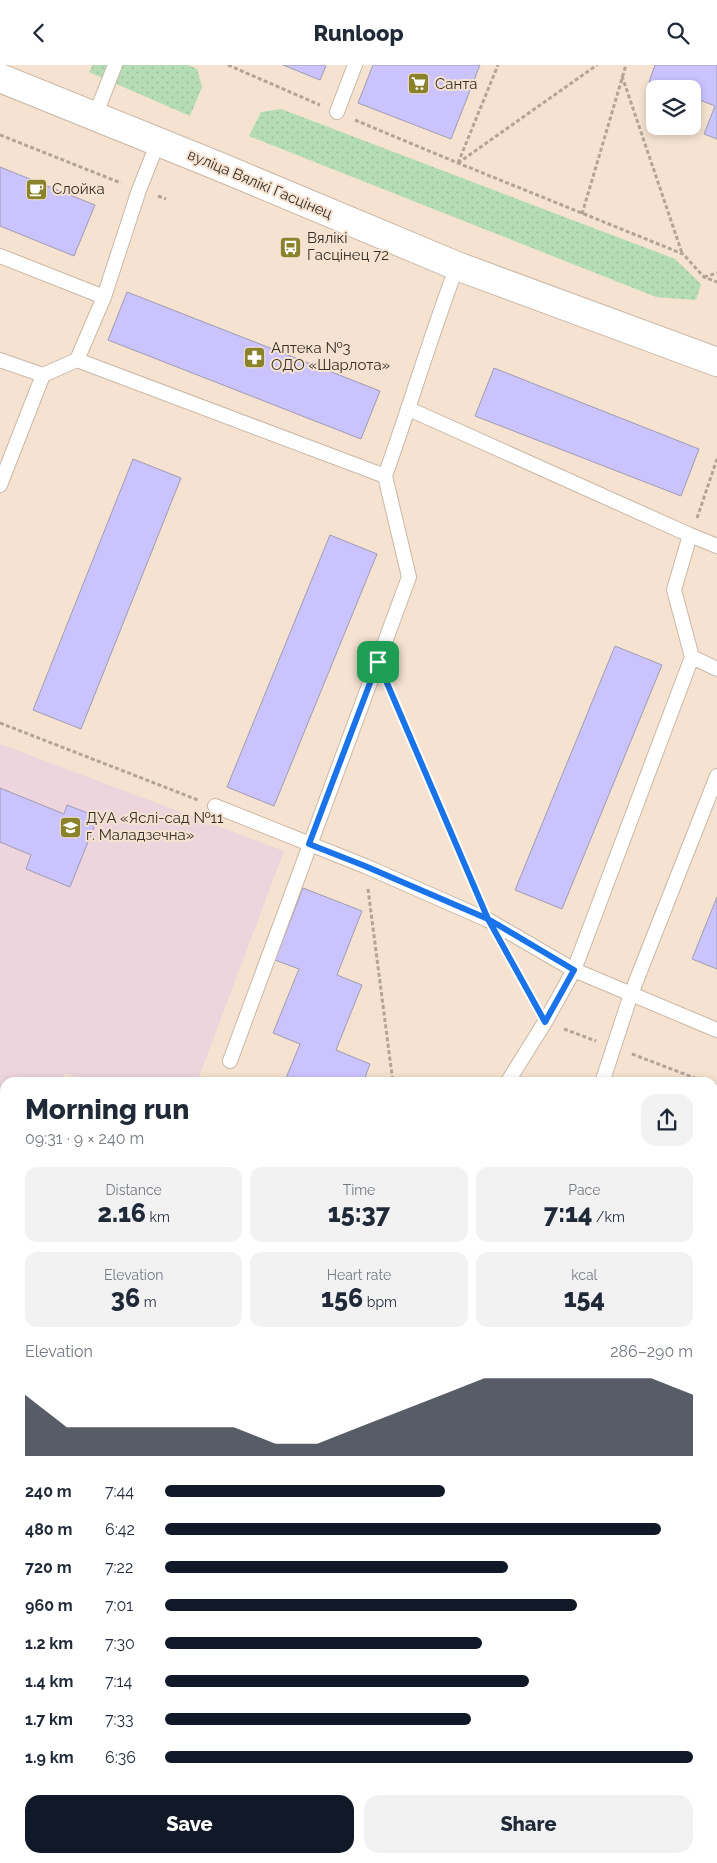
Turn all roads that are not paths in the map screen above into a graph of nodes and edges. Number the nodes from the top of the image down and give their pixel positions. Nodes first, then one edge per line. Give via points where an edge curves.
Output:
1 (116, 65) edge
2 (355, 65) edge
3 (0, 78) edge
4 (337, 112) road end
5 (94, 116) junction
6 (158, 143) junction
7 (0, 256) edge
8 (457, 266) junction
9 (104, 297) junction
10 (0, 360) edge
11 (77, 360) junction
12 (717, 362) edge
13 (43, 375) junction
14 (409, 409) junction
15 (385, 475) junction
16 (0, 485) edge
17 (690, 535) junction
18 (717, 546) edge
19 (692, 657) junction
20 (717, 669) edge
21 (717, 776) edge
22 (215, 806) road end
23 (309, 844) junction
24 (574, 970) junction
25 (631, 994) junction
26 (717, 1030) edge
27 (230, 1061) dead end
28 (511, 1077) edge
29 (604, 1077) edge

1 - 5 lane
2 - 4 lane
3 - 5 main road, вуліца Вялікі Гасцінец
5 - 6 main road, вуліца Вялікі Гасцінец
6 - 8 main road, вуліца Вялікі Гасцінец
6 - 9 lane
7 - 9 lane
8 - 12 main road, вуліца Вялікі Гасцінец
8 - 14 lane
9 - 11 lane
10 - 13 lane
11 - 13 lane
11 - 15 lane
13 - 16 lane
14 - 15 lane
14 - 17 lane
15 - 23 lane via 409,577
17 - 18 lane
17 - 19 lane via 674,590
19 - 20 lane
19 - 24 lane
21 - 25 lane
22 - 23 lane
23 - 24 lane via 488,919
23 - 27 lane
24 - 25 lane
24 - 28 lane
25 - 26 lane
25 - 29 lane

